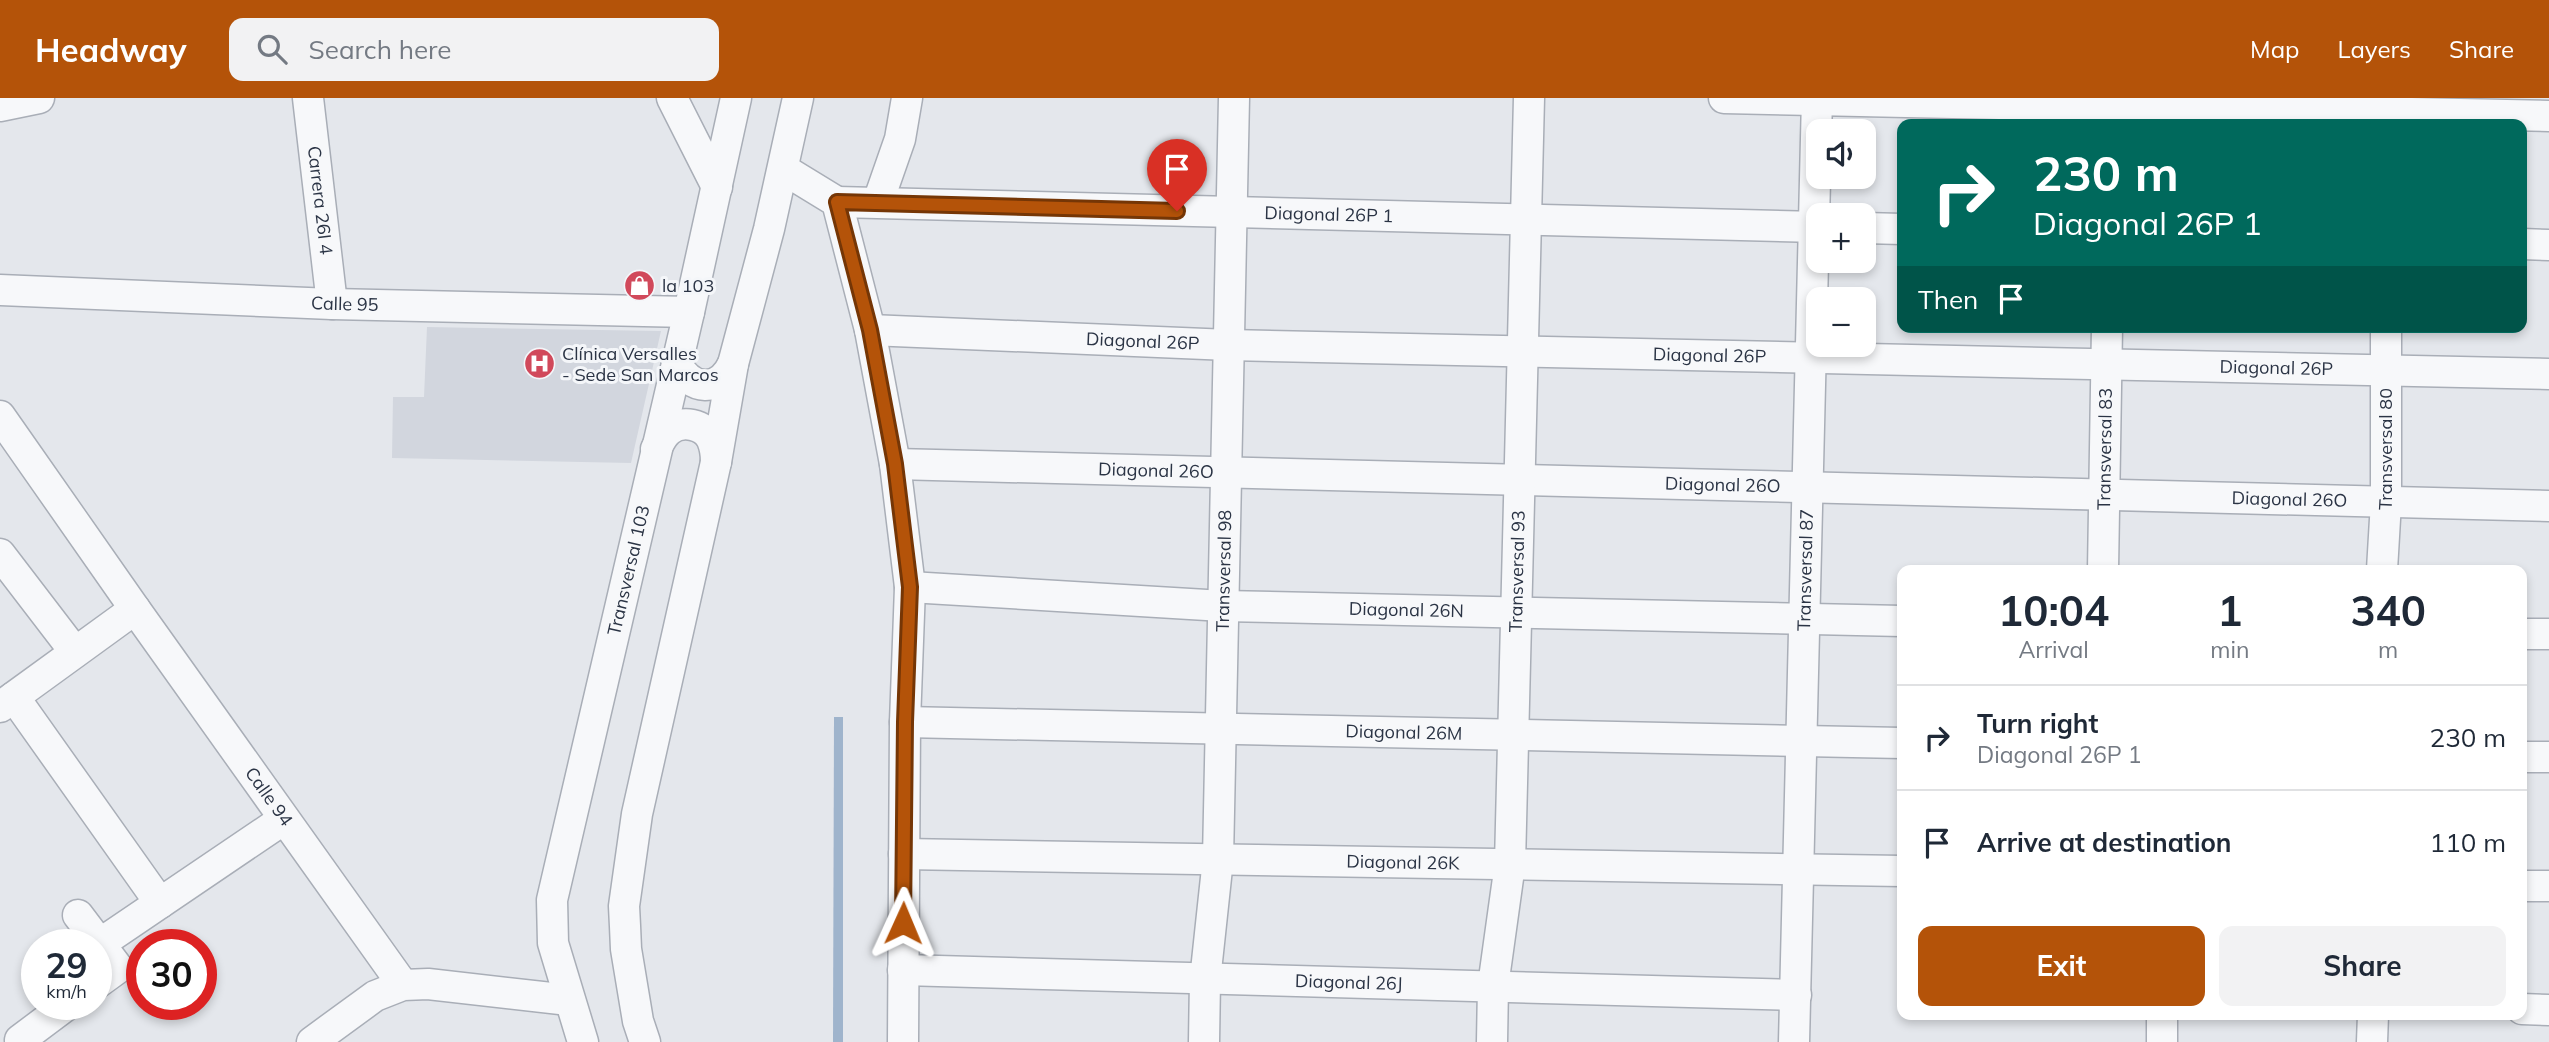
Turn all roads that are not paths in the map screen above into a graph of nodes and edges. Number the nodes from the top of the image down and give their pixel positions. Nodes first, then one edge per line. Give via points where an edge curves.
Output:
1 (38, 98) edge
2 (308, 98) edge
3 (798, 98) edge
4 (907, 98) edge
5 (1234, 98) edge
6 (1529, 98) edge
7 (1724, 98) edge
8 (736, 99) edge
9 (1817, 99) edge
10 (674, 103) edge
11 (0, 106) edge
12 (2110, 109) edge
13 (2392, 112) edge
14 (2549, 116) edge
15 (783, 169) junction
16 (717, 187) junction
17 (837, 202) junction
18 (878, 202) junction
19 (1816, 203) edge
20 (1232, 212) junction
21 (1526, 219) junction
22 (1806, 227) edge
23 (1876, 228) edge
24 (1897, 229) edge
25 (2527, 244) edge
26 (2549, 245) edge
27 (1815, 273) edge
28 (0, 290) edge
29 (332, 304) junction
30 (689, 312) junction
31 (870, 330) junction
32 (2107, 333) edge
33 (2386, 333) edge
34 (1229, 345) junction
35 (1522, 352) junction
36 (1812, 358) junction
37 (677, 364) junction
38 (733, 364) junction
39 (2106, 365) junction
40 (2385, 371) junction
41 (2549, 374) edge
42 (0, 416) edge
43 (656, 449) junction
44 (716, 462) junction
45 (895, 464) junction
46 (1226, 472) junction
47 (1519, 480) junction
48 (1808, 487) junction
49 (2104, 495) junction
50 (2386, 502) junction
51 (2549, 506) edge
52 (0, 554) edge
53 (2103, 565) edge
54 (2382, 565) edge
55 (910, 587) junction
56 (1223, 606) junction
57 (135, 609) junction
58 (1516, 612) junction
59 (1805, 619) junction
60 (1897, 621) edge
61 (2527, 634) edge
62 (2549, 634) edge
63 (75, 652) junction
64 (7, 702) edge
65 (905, 722) junction
66 (1221, 729) junction
67 (1514, 735) junction
68 (1803, 741) junction
69 (1897, 743) edge
70 (2527, 757) edge
71 (2549, 757) edge
72 (284, 819) junction
73 (904, 853) junction
74 (1218, 859) junction
75 (1510, 864) junction
76 (1800, 869) junction
77 (1897, 871) edge
78 (2527, 886) edge
79 (2549, 886) edge
80 (160, 903) junction
81 (78, 915) dead end
82 (90, 929) edge
83 (112, 936) edge
84 (112, 959) edge
85 (903, 970) junction
86 (112, 972) edge
87 (1205, 980) junction
88 (403, 985) junction
89 (1493, 986) junction
90 (1796, 995) junction
91 (569, 1000) junction
92 (2527, 1009) edge
93 (2549, 1010) edge
94 (47, 1020) edge
95 (2162, 1020) edge
96 (2373, 1020) edge
97 (20, 1040) dead end
98 (312, 1042) edge
99 (583, 1042) edge
100 (645, 1042) edge
101 (903, 1042) edge
102 (1204, 1042) edge
103 (1492, 1042) edge
104 (1794, 1042) edge
105 (2162, 1042) edge
106 (2372, 1042) edge

1 - 11 street
2 - 29 street, Carrera 26I 4
3 - 15 street
4 - 18 street via 900,139
5 - 20 street, Transversal 98
6 - 21 street, Transversal 93
7 - 9 street
8 - 10 street via 714,113 689,113
8 - 16 street, Transversal 103
9 - 12 street
9 - 19 street, Transversal 87
10 - 16 street
12 - 13 street
13 - 14 street
15 - 17 street
15 - 38 street
16 - 30 street, Transversal 103
17 - 18 street, Diagonal 26P 1
17 - 31 street
18 - 20 street, Diagonal 26P 1
20 - 21 street, Diagonal 26P 1
20 - 34 street, Transversal 98
21 - 22 street, Diagonal 26P 1
21 - 35 street, Transversal 93
23 - 24 street
25 - 26 street
27 - 36 street, Transversal 87
28 - 29 street, Calle 95
29 - 30 street, Calle 95
30 - 37 street, Transversal 103
31 - 34 street, Diagonal 26P
31 - 45 street
32 - 39 street, Transversal 83
33 - 40 street, Transversal 80
34 - 35 street, Diagonal 26P
34 - 46 street, Transversal 98
35 - 36 street, Diagonal 26P
35 - 47 street, Transversal 93
36 - 39 street, Diagonal 26P
36 - 48 street, Transversal 87
37 - 38 street via 684,377 701,384 719,382
37 - 43 street, Transversal 103
38 - 44 street
39 - 40 street, Diagonal 26P
39 - 49 street, Transversal 83
40 - 41 street, Diagonal 26P
40 - 50 street, Transversal 80
42 - 57 street, Calle 94
43 - 44 street via 673,427 694,425 710,436
43 - 91 street, Transversal 103 via 552,900 553,943
44 - 100 street via 637,814 624,906 626,949
45 - 46 street, Diagonal 26O
45 - 55 street
46 - 47 street, Diagonal 26O
46 - 56 street, Transversal 98
47 - 48 street, Diagonal 26O
47 - 58 street, Transversal 93
48 - 49 street, Diagonal 26O
48 - 59 street, Transversal 87
49 - 50 street, Diagonal 26O
49 - 53 street, Transversal 83
50 - 51 street, Diagonal 26O
50 - 54 street, Transversal 80
52 - 63 street
55 - 56 street, Diagonal 26N
55 - 65 street
56 - 58 street, Diagonal 26N
56 - 66 street, Transversal 98
57 - 63 street
57 - 72 street, Calle 94
58 - 59 street, Diagonal 26N
58 - 67 street, Transversal 93
59 - 60 street, Diagonal 26N
59 - 68 street, Transversal 87
61 - 62 street
63 - 64 street
64 - 80 street
65 - 66 street, Diagonal 26M
65 - 73 street
66 - 67 street, Diagonal 26M
66 - 74 street, Transversal 98
67 - 68 street, Diagonal 26M
67 - 75 street, Transversal 93
68 - 69 street, Diagonal 26M
68 - 76 street, Transversal 87
70 - 71 street
72 - 80 street
72 - 88 street, Calle 94
73 - 74 street, Diagonal 26K
73 - 85 street
74 - 75 street, Diagonal 26K
74 - 87 street, Transversal 98
75 - 76 street, Diagonal 26K
75 - 89 street, Transversal 93
76 - 77 street, Diagonal 26K
76 - 90 street, Transversal 87
78 - 79 street
80 - 83 street
81 - 82 street
84 - 86 street via 118,968
85 - 87 street, Diagonal 26J
85 - 101 street
87 - 89 street, Diagonal 26J
87 - 102 street, Transversal 98
88 - 91 street
88 - 98 street via 375,996
89 - 90 street, Diagonal 26J
89 - 103 street, Transversal 93
90 - 104 street, Transversal 87
91 - 99 street, Transversal 103
92 - 93 street
94 - 97 street
95 - 105 street
96 - 106 street

